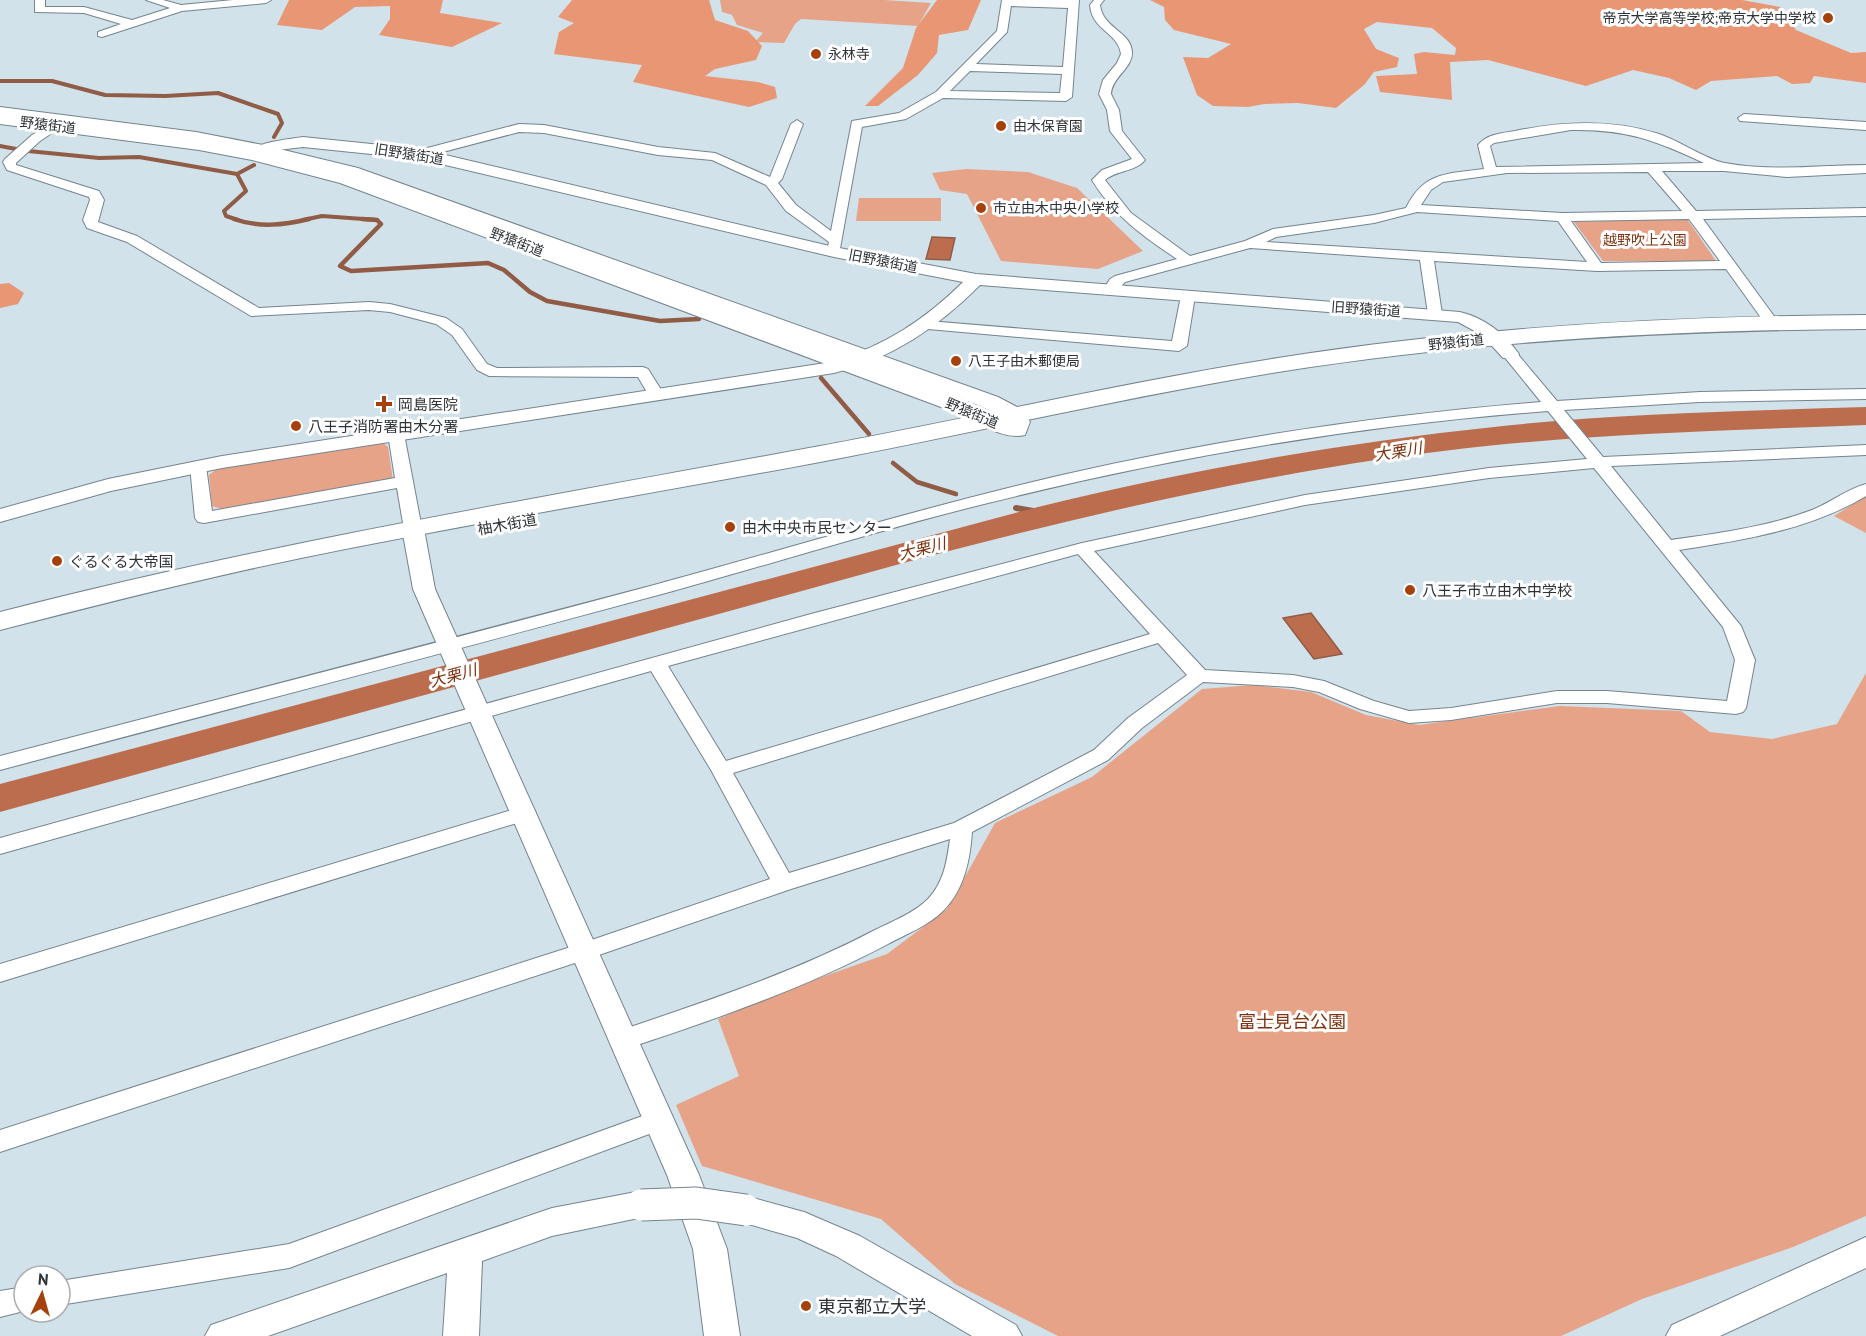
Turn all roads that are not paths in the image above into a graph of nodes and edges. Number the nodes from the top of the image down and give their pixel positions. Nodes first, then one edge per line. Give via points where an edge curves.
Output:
1 (40, 0) edge
2 (151, 0) edge
3 (266, 0) edge
4 (1099, 0) edge
5 (1006, 2) edge
6 (1074, 3) edge
7 (181, 8) junction
8 (133, 24) junction
9 (102, 34) dead end
10 (965, 67) junction
11 (1067, 71) junction
12 (939, 94) junction
13 (0, 112) edge
14 (1744, 118) dead end
15 (0, 119) edge
16 (58, 123) junction
17 (797, 124) dead end
18 (1866, 126) edge
19 (259, 152) junction
20 (420, 154) junction
21 (1651, 167) junction
22 (1724, 167) junction
23 (1866, 169) edge
24 (1491, 171) junction
25 (771, 182) junction
26 (1413, 208) junction
27 (1866, 212) edge
28 (1693, 215) junction
29 (1562, 217) junction
30 (1250, 244) junction
31 (834, 246) junction
32 (1426, 255) junction
33 (1187, 260) junction
34 (1730, 265) junction
35 (1597, 267) junction
36 (976, 279) junction
37 (1110, 290) junction
38 (1188, 296) junction
39 (1435, 314) junction
40 (1866, 322) edge
41 (1772, 323) junction
42 (928, 325) junction
43 (1866, 338) edge
44 (1503, 346) junction
45 (869, 356) junction
46 (846, 364) junction
47 (1866, 394) edge
48 (657, 396) junction
49 (1555, 410) junction
50 (1007, 422) junction
51 (396, 434) junction
52 (1859, 450) edge
53 (1599, 462) junction
54 (198, 466) junction
55 (1866, 466) edge
56 (404, 482) junction
57 (1866, 489) edge
58 (0, 516) edge
59 (414, 535) junction
60 (1668, 546) junction
61 (1082, 548) junction
62 (0, 621) edge
63 (0, 634) edge
64 (1162, 636) junction
65 (451, 649) junction
66 (657, 664) junction
67 (1198, 676) junction
68 (475, 702) junction
69 (0, 763) edge
70 (721, 770) junction
71 (525, 813) junction
72 (962, 828) junction
73 (0, 846) edge
74 (783, 883) junction
75 (585, 951) junction
76 (0, 973) edge
77 (625, 1039) junction
78 (659, 1119) junction
79 (0, 1141) edge
80 (465, 1251) junction
81 (1866, 1252) edge
82 (72, 1291) edge
83 (223, 1336) edge
84 (461, 1336) edge
85 (722, 1336) edge
86 (1004, 1336) edge
87 (1684, 1336) edge

1 - 8 street via 39,10 84,10
2 - 7 street
3 - 7 street
4 - 33 street via 1095,5 1098,18 1126,45 1127,51 1106,81 1105,93 1113,109 1114,128 1139,160 1098,180 1134,222
5 - 6 street
5 - 10 street via 1002,32
6 - 11 street
7 - 8 street
8 - 9 street
10 - 11 street
10 - 12 street
11 - 12 street via 1066,97
12 - 31 street via 902,116 856,124
13 - 16 main road, 野猿街道
14 - 18 street
15 - 16 main road, 野猿街道
16 - 19 main road, 野猿街道
16 - 48 street via 9,162 11,167 94,194 97,200 92,225 132,239 256,313 390,308 441,321 457,332 482,367 494,373 637,371 643,372
17 - 25 street via 776,179
19 - 20 street, 旧野猿街道 via 286,144 316,143
19 - 45 main road, 野猿街道 via 386,183
19 - 46 main road, 野猿街道 via 408,200
20 - 25 street via 519,128 544,129 658,151 715,157
20 - 31 street, 旧野猿街道
21 - 22 street
21 - 24 street
21 - 28 street
22 - 23 street via 1787,173
22 - 24 street via 1650,135 1576,126 1536,129 1490,140 1484,145
24 - 26 street via 1430,182
25 - 31 street via 791,208
26 - 29 street
26 - 30 street via 1374,219 1273,233
27 - 28 street
28 - 29 street
28 - 34 street
29 - 35 street
30 - 32 street
30 - 33 street
31 - 36 street, 旧野猿街道
32 - 35 street
32 - 39 street
33 - 37 street via 1120,279
34 - 35 street
34 - 41 street
36 - 37 street, 旧野猿街道
36 - 42 street
37 - 38 street, 旧野猿街道
38 - 39 street, 旧野猿街道
38 - 42 street via 1179,346
39 - 44 street, 旧野猿街道 via 1460,316 1479,323
40 - 41 main road, 野猿街道
41 - 44 main road, 野猿街道 via 1640,327
42 - 45 street
43 - 44 main road, 野猿街道
44 - 49 street
44 - 50 main road, 野猿街道 via 1280,365
45 - 46 street
45 - 50 main road, 野猿街道 via 990,402
46 - 48 street
46 - 50 main road, 野猿街道
47 - 49 street via 1693,397
48 - 51 street
49 - 53 street
49 - 65 street via 1430,417 1297,435 1120,468 921,515
50 - 59 main road, 柚木街道
51 - 54 street
51 - 56 street
52 - 53 street
52 - 55 street
53 - 60 street
53 - 61 street via 1489,473 1305,500
54 - 56 street via 204,518
54 - 58 street via 108,485
56 - 59 street
57 - 60 street via 1801,520 1754,533
59 - 62 main road, 柚木街道 via 183,574
59 - 63 main road, 柚木街道 via 183,587
59 - 65 street via 424,589
60 - 67 street via 1732,626 1745,660 1736,708 1607,697 1557,697 1409,717 1324,687 1293,681
61 - 64 street
61 - 66 street
64 - 67 street
64 - 70 street
65 - 68 street
65 - 69 street
66 - 68 street
66 - 70 street
67 - 72 street via 1135,723 1101,755
68 - 71 street
68 - 73 street
70 - 74 street
71 - 75 street
71 - 76 street
72 - 74 street
72 - 77 street via 958,871 939,903 917,918 869,945 768,987
74 - 75 street
75 - 77 street
75 - 79 street
77 - 78 street
78 - 82 street via 289,1256
78 - 85 street via 710,1249
80 - 83 street
80 - 84 street
80 - 86 street, bridge via 552,1222 641,1205 696,1203 746,1210 804,1226 848,1246
81 - 87 street

